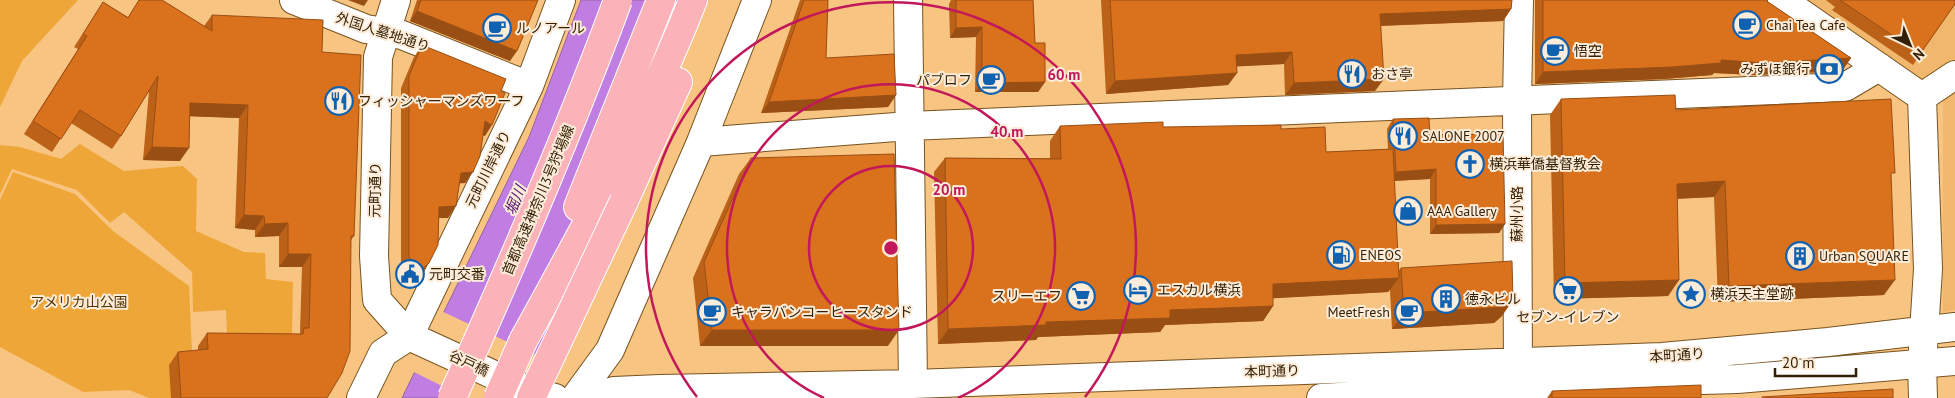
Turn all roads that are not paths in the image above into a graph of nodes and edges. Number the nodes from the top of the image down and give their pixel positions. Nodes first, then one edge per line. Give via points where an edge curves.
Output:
1 (294, 0) edge
2 (396, 0) edge
3 (561, 0) edge
4 (618, 0) edge
5 (661, 0) edge
6 (693, 0) edge
7 (712, 0) edge
8 (756, 0) edge
9 (908, 0) edge
10 (1519, 0) edge
11 (1782, 0) edge
12 (384, 33) junction
13 (1879, 67) junction
14 (1955, 75) edge
15 (528, 86) junction
16 (1922, 97) junction
17 (1517, 100) junction
18 (909, 126) junction
19 (701, 142) junction
20 (1955, 327) edge
21 (1924, 330) junction
22 (409, 336) junction
23 (523, 341) junction
24 (610, 350) junction
25 (1955, 361) edge
26 (1922, 364) junction
27 (1518, 383) edge
28 (913, 384) junction
29 (530, 394) edge
30 (604, 396) edge
31 (360, 398) edge
32 (452, 398) edge
33 (498, 398) edge
34 (555, 398) edge
35 (575, 398) edge
36 (1321, 398) edge
37 (1923, 398) edge

1 - 12 street, 外国人墓地通り
2 - 12 street, 元町通り
3 - 15 street, 元町川岸通り
4 - 32 highway, 首都高速神奈川3号狩場線, bridge via 581,100
5 - 23 highway
6 - 23 highway via 673,50 595,209
7 - 29 highway, bridge via 640,165
8 - 19 street
9 - 18 street
10 - 17 street, 蘇州小路
11 - 13 street
12 - 15 street, 外国人墓地通り via 402,35
12 - 22 street, 元町通り via 378,57 374,286 376,300
13 - 16 street
13 - 17 street via 1845,87
14 - 16 street
15 - 22 street, 元町川岸通り
16 - 21 street via 1928,269
17 - 18 street
17 - 27 street, 蘇州小路
18 - 19 street
18 - 28 street
19 - 24 street
20 - 21 street, 本町通り
21 - 26 street
21 - 27 street, 本町通り via 1662,357
22 - 29 street, 谷戸橋, bridge
22 - 31 street via 383,353
23 - 33 highway, bridge
24 - 30 street
24 - 35 street
25 - 26 street, 本町通り
26 - 27 street, 本町通り via 1737,379
26 - 37 street
27 - 28 street, 本町通り
27 - 36 street, 本町通り
28 - 30 street, 本町通り
29 - 34 street, 谷戸橋

